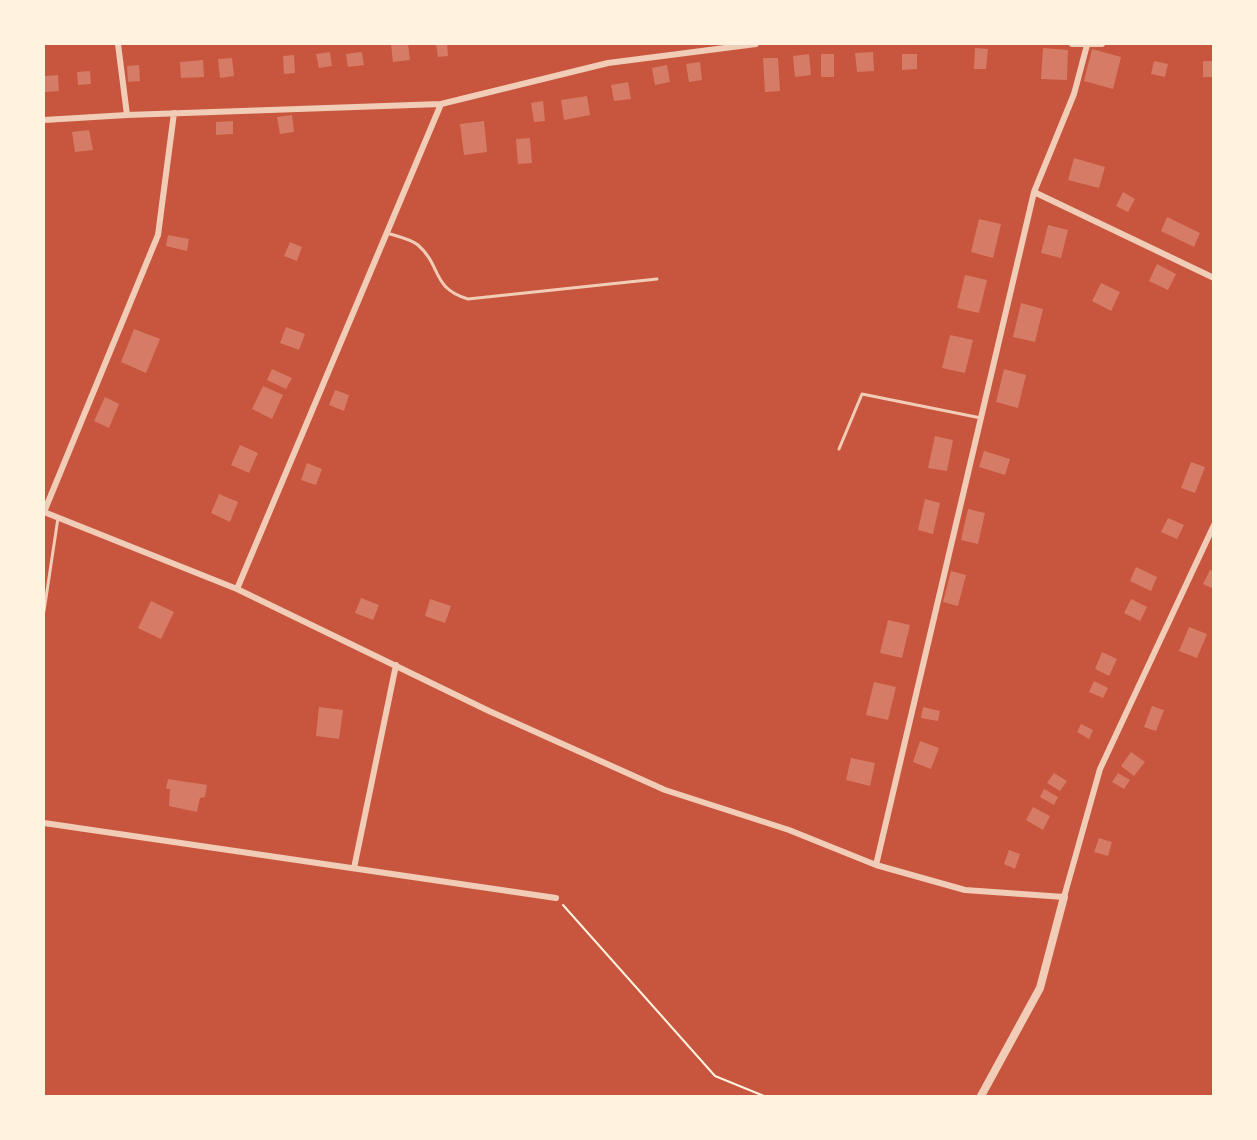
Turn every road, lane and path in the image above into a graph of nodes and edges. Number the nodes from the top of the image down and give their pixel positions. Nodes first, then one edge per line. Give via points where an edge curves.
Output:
1 (118, 44) edge
2 (756, 44) edge
3 (1072, 44) edge
4 (1102, 44) edge
5 (1087, 45) junction
6 (441, 104) junction
7 (174, 113) junction
8 (127, 115) junction
9 (44, 120) edge
10 (1034, 192) junction
11 (387, 233) junction
12 (1214, 278) edge
13 (657, 279) dead end
14 (981, 418) junction
15 (839, 449) dead end
16 (44, 512) edge
17 (58, 518) junction
18 (1214, 525) edge
19 (237, 589) junction
20 (44, 611) edge
21 (396, 664) junction
22 (44, 823) edge
23 (876, 866) junction
24 (354, 868) junction
25 (1064, 897) junction
26 (556, 898) joint
27 (764, 1096) edge
28 (981, 1096) edge

1 - 8 street
2 - 6 street via 608,63
3 - 5 street
4 - 5 street
5 - 10 street via 1074,94
6 - 7 street
6 - 11 street
7 - 8 street
7 - 16 street via 158,235
8 - 9 street
10 - 12 street
10 - 14 street
11 - 13 lane via 417,244 452,294 468,299
11 - 19 street
14 - 15 lane via 862,394
14 - 23 street
16 - 17 street
17 - 19 street
17 - 20 lane
18 - 25 street via 1100,769
19 - 21 street
21 - 23 street via 489,711 665,790 789,830
21 - 24 street
22 - 24 street
23 - 25 street via 965,890
24 - 26 street
25 - 28 street via 1040,988
26 - 27 path via 715,1076

